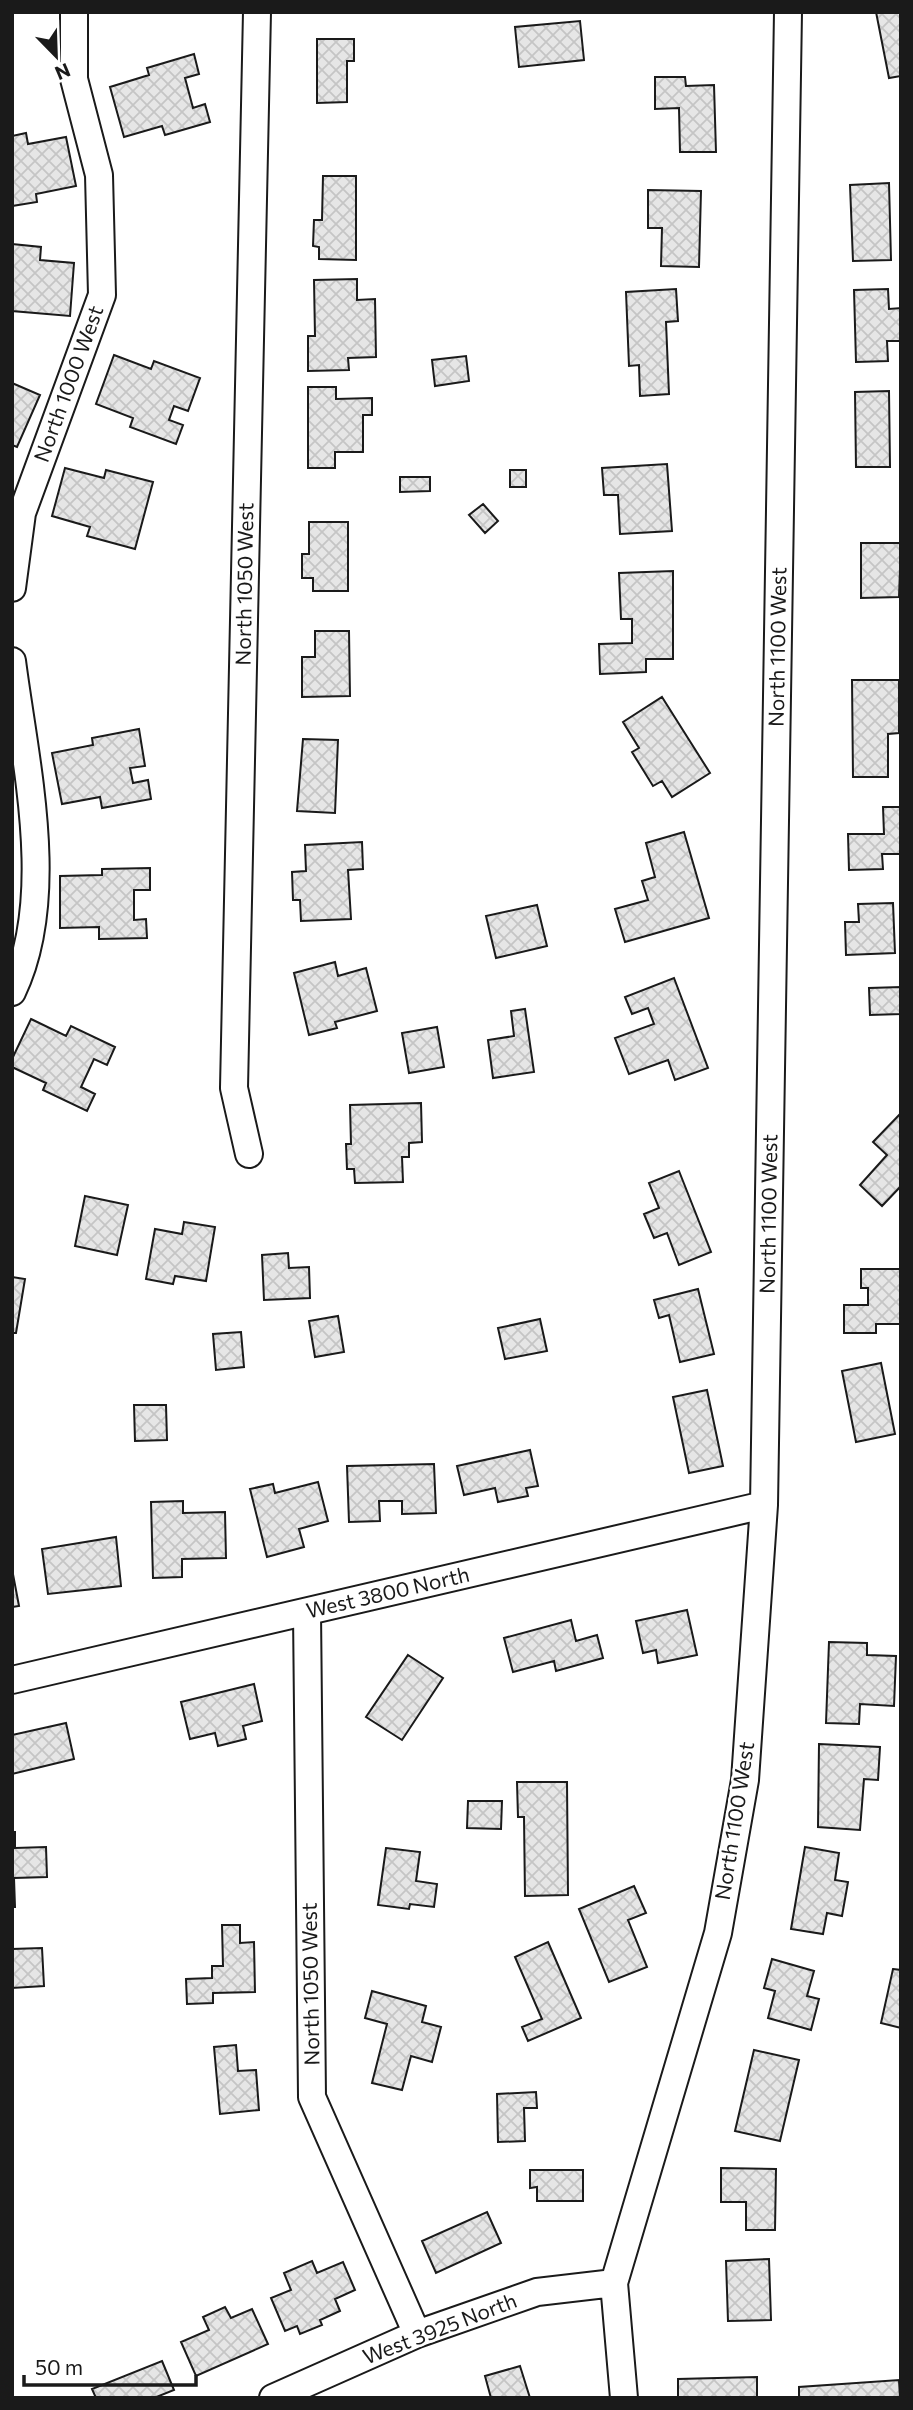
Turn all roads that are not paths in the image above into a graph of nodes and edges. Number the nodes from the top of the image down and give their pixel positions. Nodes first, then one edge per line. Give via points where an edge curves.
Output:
1 (74, 12) edge
2 (257, 12) edge
3 (788, 12) edge
4 (12, 588) edge
5 (12, 661) edge
6 (12, 992) edge
7 (249, 1154) dead end
8 (764, 1505) junction
9 (307, 1612) junction
10 (12, 1680) edge
11 (614, 2283) junction
12 (417, 2334) junction
13 (273, 2398) edge
14 (624, 2398) edge

1 - 4 street, North 1000 West via 74,79 99,175 102,295 22,513
2 - 7 street, North 1050 West via 234,1088
3 - 8 street, North 1100 West
5 - 6 street via 38,869 23,969
8 - 9 street, West 3800 North
8 - 11 street, North 1100 West via 746,1780 718,1933
9 - 10 street, West 3800 North
9 - 12 street, North 1050 West via 312,2096
11 - 12 street, West 3925 North via 537,2292
11 - 14 street, North 1100 West
12 - 13 street, West 3925 North

